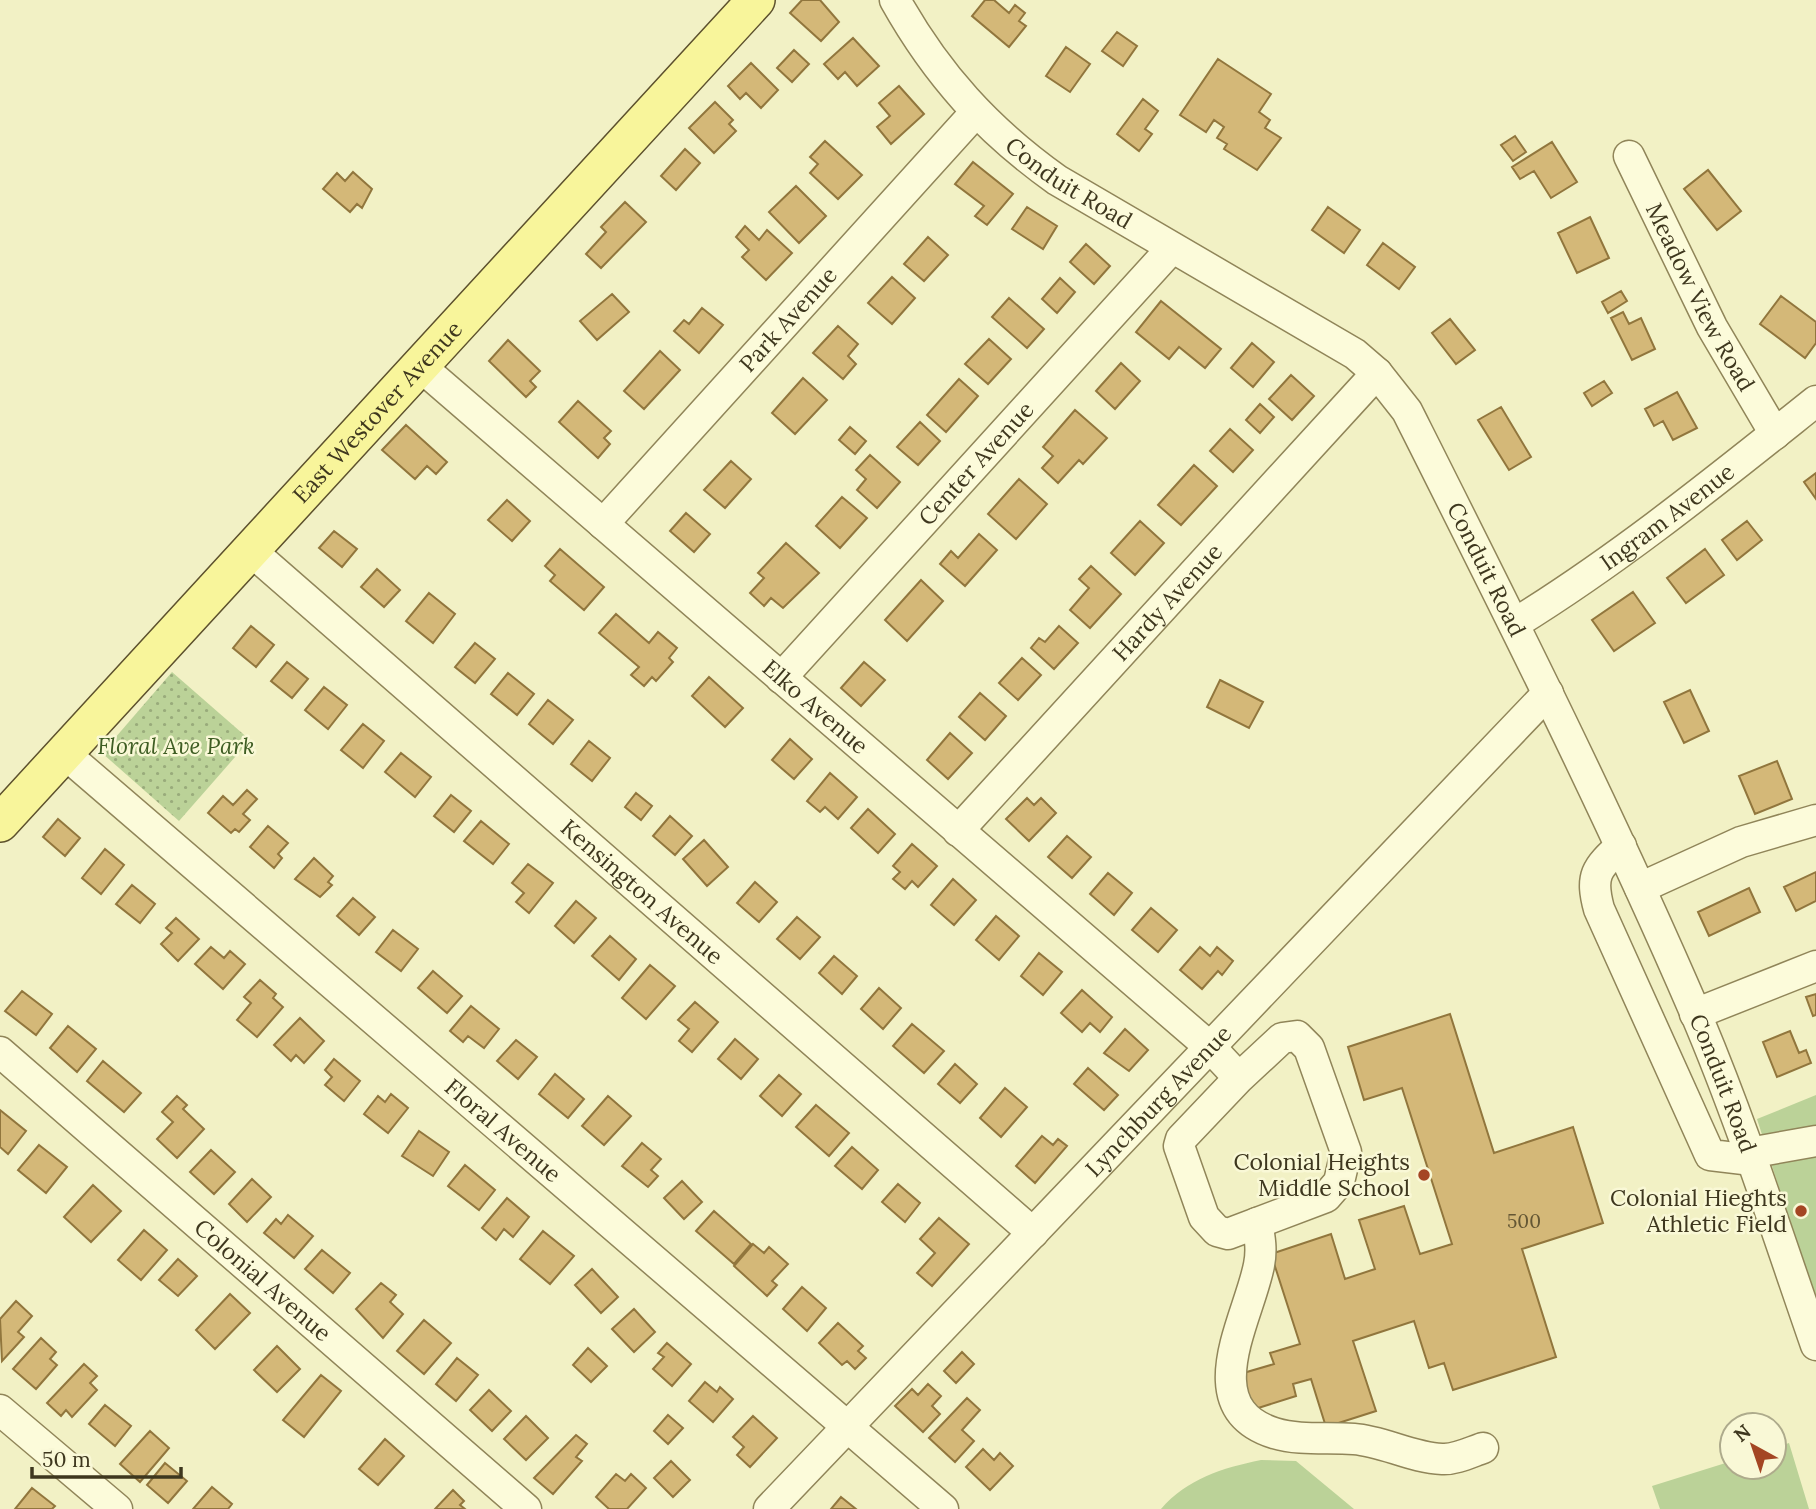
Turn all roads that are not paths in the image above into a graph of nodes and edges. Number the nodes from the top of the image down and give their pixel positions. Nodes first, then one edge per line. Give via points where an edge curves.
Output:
1 (895, 0) edge
2 (755, 1) edge
3 (975, 113) junction
4 (1629, 156) dead end
5 (1172, 248) junction
6 (420, 366) junction
7 (1377, 373) junction
8 (1816, 401) edge
9 (1775, 434) junction
10 (603, 524) junction
11 (250, 550) junction
12 (1514, 624) junction
13 (781, 678) junction
14 (1548, 693) junction
15 (64, 753) junction
16 (1816, 820) edge
17 (0, 823) edge
18 (958, 831) junction
19 (1621, 846) junction
20 (1640, 888) junction
21 (1816, 966) edge
22 (1695, 1014) junction
23 (1210, 1048) junction
24 (0, 1052) edge
25 (1239, 1078) junction
26 (1816, 1141) edge
27 (1750, 1157) junction
28 (1257, 1223) junction
29 (1033, 1233) junction
30 (1816, 1345) edge
31 (0, 1410) edge
32 (847, 1427) junction
33 (1483, 1448) dead end
34 (117, 1509) edge
35 (526, 1509) edge
36 (769, 1509) edge
37 (943, 1509) edge

1 - 3 street, Conduit Road via 935,64
2 - 6 main road, East Westover Avenue
3 - 5 street, Conduit Road via 1012,148 1057,180
3 - 10 street, Park Avenue
4 - 9 street, Meadow View Road via 1712,327
5 - 7 street, Conduit Road via 1355,354
5 - 13 street, Center Avenue
6 - 10 street, Elko Avenue
6 - 11 main road, East Westover Avenue
7 - 12 street, Conduit Road via 1407,411
7 - 18 street, Hardy Avenue
8 - 9 street, Ingram Avenue
9 - 12 street, Ingram Avenue via 1579,583
10 - 13 street, Elko Avenue
11 - 15 main road, East Westover Avenue
11 - 29 street, Kensington Avenue
12 - 14 street, Conduit Road
13 - 18 street, Elko Avenue
14 - 19 street, Conduit Road
14 - 23 street, Lynchburg Avenue
15 - 17 main road, East Westover Avenue
15 - 32 street, Floral Avenue
16 - 20 street via 1741,842
18 - 23 street, Elko Avenue
19 - 20 street, Conduit Road
19 - 27 street via 1601,864 1593,886 1599,908 1710,1155
20 - 22 street, Conduit Road
21 - 22 street
22 - 27 street, Conduit Road
23 - 25 street, Elko Avenue
23 - 29 street, Lynchburg Avenue
24 - 35 street, Colonial Avenue
25 - 28 street via 1179,1146 1210,1226 1228,1234
25 - 28 street via 1282,1038 1297,1036 1309,1048 1346,1153 1339,1182 1326,1197
26 - 27 street
27 - 30 street, Conduit Road
28 - 33 street via 1262,1243 1259,1266 1232,1357 1230,1384 1247,1418 1276,1433 1356,1439 1444,1460
29 - 32 street, Lynchburg Avenue
31 - 34 street
32 - 36 street, Lynchburg Avenue
32 - 37 street, Floral Avenue

